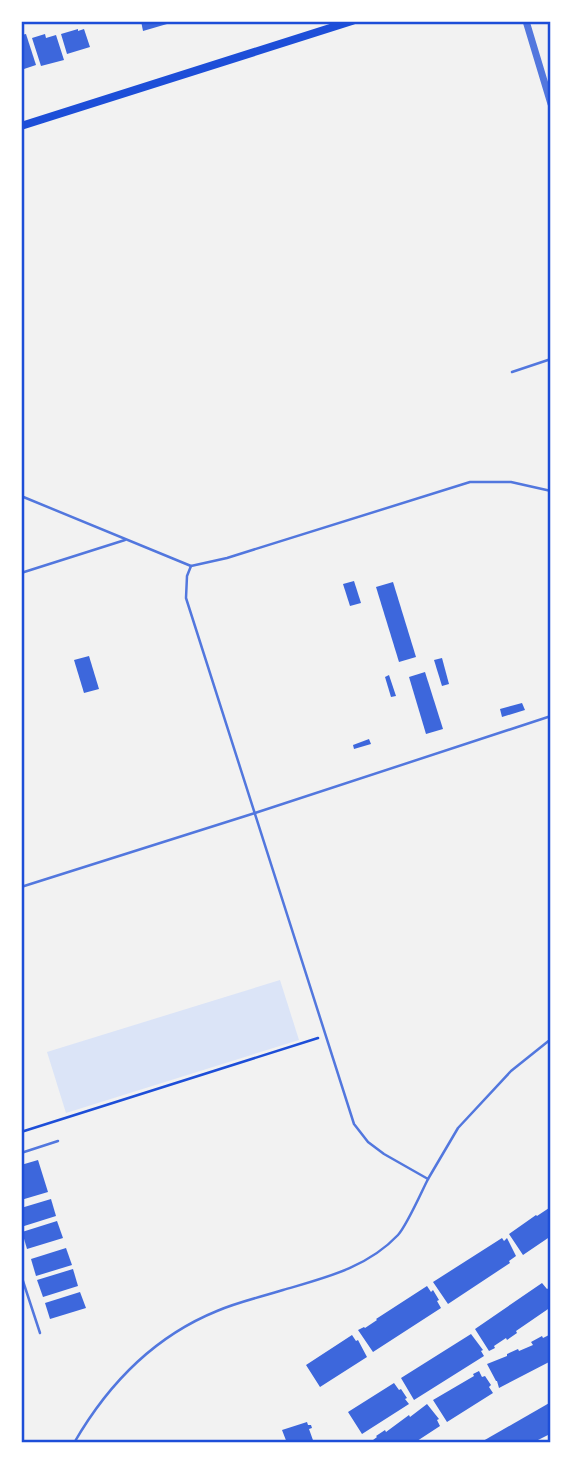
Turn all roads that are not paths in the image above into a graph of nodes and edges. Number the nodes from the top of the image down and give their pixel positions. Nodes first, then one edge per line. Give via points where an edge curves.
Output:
1 (352, 21) edge
2 (526, 21) edge
3 (551, 104) edge
4 (21, 126) edge
5 (551, 359) edge
6 (512, 372) dead end
7 (551, 491) edge
8 (21, 496) edge
9 (125, 540) junction
10 (191, 566) junction
11 (21, 572) edge
12 (551, 716) edge
13 (255, 813) junction
14 (21, 887) edge
15 (551, 1040) edge
16 (58, 1141) dead end
17 (21, 1153) edge
18 (428, 1179) junction
19 (21, 1275) edge
20 (40, 1333) dead end
21 (74, 1443) edge

1 - 4 main road
2 - 3 street
5 - 6 lane
7 - 10 lane via 511,482 470,482
8 - 9 lane
9 - 10 lane
9 - 11 lane
10 - 13 lane via 186,598
12 - 13 lane
13 - 14 lane
13 - 18 lane via 354,1124 384,1154
15 - 18 lane via 510,1071 458,1128
16 - 17 lane
18 - 21 lane via 399,1234 371,1258 341,1273 217,1311 150,1349 106,1395
19 - 20 lane

